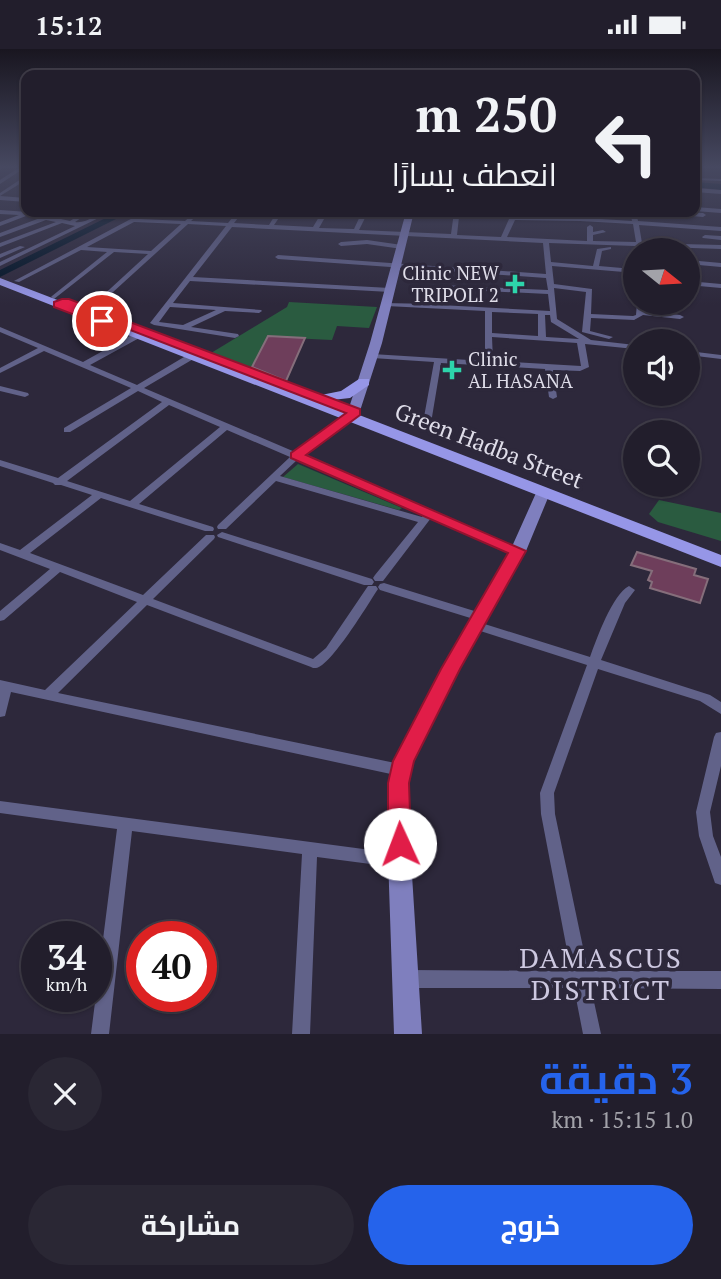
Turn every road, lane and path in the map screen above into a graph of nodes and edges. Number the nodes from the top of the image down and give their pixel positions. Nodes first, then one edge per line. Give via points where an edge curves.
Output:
1 (700, 213) edge
2 (718, 213) edge
3 (21, 215) edge
4 (79, 217) edge
5 (96, 217) edge
6 (139, 217) edge
7 (152, 217) edge
8 (194, 217) edge
9 (236, 217) edge
10 (277, 217) edge
11 (322, 217) edge
12 (363, 217) edge
13 (409, 217) edge
14 (456, 217) edge
15 (502, 217) edge
16 (612, 217) edge
17 (634, 217) edge
18 (683, 217) dead end
19 (46, 218) joint
20 (513, 218) junction
21 (122, 219) dead end
22 (580, 219) joint
23 (707, 219) junction
24 (133, 220) junction
25 (62, 221) junction
26 (150, 221) junction
27 (613, 221) junction
28 (0, 222) edge
29 (189, 222) junction
30 (71, 223) junction
31 (635, 223) junction
32 (230, 224) junction
33 (656, 224) junction
34 (80, 225) junction
35 (271, 226) junction
36 (702, 227) junction
37 (315, 229) junction
38 (721, 229) edge
39 (356, 231) junction
40 (603, 232) dead end
41 (405, 233) junction
42 (0, 235) edge
43 (26, 235) junction
44 (454, 236) junction
45 (705, 237) junction
46 (638, 238) edge
47 (659, 238) edge
48 (721, 238) edge
49 (503, 239) junction
50 (48, 240) junction
51 (546, 241) junction
52 (590, 243) junction
53 (0, 244) edge
54 (341, 244) dead end
55 (623, 244) edge
56 (402, 247) junction
57 (700, 247) edge
58 (709, 247) junction
59 (76, 248) junction
60 (721, 249) edge
61 (112, 251) junction
62 (152, 253) junction
63 (278, 257) dead end
64 (700, 263) edge
65 (397, 264) junction
66 (550, 264) junction
67 (719, 265) edge
68 (586, 267) junction
69 (596, 268) junction
70 (623, 270) edge
71 (4, 275) edge
72 (550, 276) junction
73 (188, 279) junction
74 (700, 284) edge
75 (721, 286) edge
76 (585, 288) junction
77 (550, 289) junction
78 (390, 290) junction
79 (59, 301) junction
80 (386, 304) junction
81 (168, 305) junction
82 (436, 306) junction
83 (226, 308) junction
84 (488, 309) junction
85 (89, 311) junction
86 (259, 311) dead end
87 (541, 313) junction
88 (552, 313) junction
89 (639, 315) edge
90 (660, 315) edge
91 (589, 316) junction
92 (680, 317) dead end
93 (185, 327) junction
94 (0, 329) edge
95 (146, 330) junction
96 (489, 335) junction
97 (235, 337) dead end
98 (542, 339) junction
99 (585, 342) junction
100 (623, 342) edge
101 (623, 346) edge
102 (43, 348) junction
103 (700, 354) edge
104 (192, 356) junction
105 (372, 356) junction
106 (721, 357) edge
107 (438, 360) junction
108 (489, 364) junction
109 (83, 365) junction
110 (549, 367) junction
111 (0, 371) edge
112 (364, 382) junction
113 (0, 388) edge
114 (135, 388) junction
115 (25, 395) dead end
116 (553, 397) dead end
117 (317, 398) junction
118 (167, 402) junction
119 (354, 414) junction
120 (428, 417) dead end
121 (226, 426) junction
122 (66, 431) dead end
123 (296, 456) junction
124 (0, 463) edge
125 (273, 477) junction
126 (58, 483) junction
127 (543, 493) junction
128 (97, 496) junction
129 (131, 505) junction
130 (427, 517) junction
131 (645, 531) junction
132 (216, 532) junction
133 (0, 546) edge
134 (518, 551) junction
135 (721, 551) edge
136 (22, 554) junction
137 (721, 561) edge
138 (59, 567) junction
139 (721, 573) edge
140 (376, 584) junction
141 (629, 590) dead end
142 (145, 599) junction
143 (0, 617) edge
144 (477, 621) junction
145 (594, 664) junction
146 (3, 685) edge
147 (48, 695) junction
148 (721, 709) edge
149 (0, 712) edge
150 (721, 737) edge
151 (400, 770) junction
152 (716, 790) edge
153 (0, 807) edge
154 (125, 825) junction
155 (310, 849) junction
156 (401, 861) junction
157 (721, 878) edge
158 (407, 979) junction
159 (721, 980) edge
160 (583, 981) junction
161 (100, 1034) edge
162 (301, 1034) edge
163 (408, 1034) edge
164 (592, 1034) edge

1 - 23 street
2 - 23 street
3 - 28 street
4 - 30 street
5 - 34 street
6 - 24 street
7 - 26 street
8 - 29 street
9 - 32 street
10 - 35 street
11 - 37 street
12 - 39 street
13 - 41 street
14 - 44 street
15 - 20 street
16 - 27 street
17 - 31 street
18 - 23 street
19 - 25 street
19 - 42 street
20 - 22 street
20 - 49 street
21 - 24 street
22 - 27 street
23 - 36 street
23 - 38 street
24 - 26 street
24 - 59 street
25 - 30 street
25 - 43 street
26 - 29 street
27 - 31 street
29 - 32 street
29 - 62 street
30 - 34 street
30 - 50 street
31 - 33 street
31 - 46 street
32 - 35 street
32 - 73 street
33 - 36 street
33 - 47 street
34 - 50 street
35 - 37 street
36 - 45 street
37 - 39 street
39 - 41 street
40 - 52 street via 590,231
41 - 44 street
41 - 56 street
43 - 50 street
43 - 53 street
44 - 49 street
45 - 48 street
45 - 58 street
49 - 51 street
50 - 71 street
51 - 52 street
51 - 66 street
52 - 55 street
54 - 56 street
56 - 65 street
57 - 58 street
58 - 60 street
59 - 61 street
59 - 71 street
60 - 69 street via 603,249
61 - 62 street
61 - 79 street
62 - 85 street
63 - 65 street
64 - 67 street
65 - 72 street
65 - 78 street
66 - 68 street
66 - 72 street
67 - 75 street
68 - 69 street
68 - 76 street
69 - 70 street
71 - 79 main road, Green Hadba Street
72 - 77 street
73 - 78 street
73 - 81 street
74 - 75 street
76 - 77 street
76 - 91 street via 591,290
77 - 82 street via 441,287
77 - 88 street
78 - 80 street
79 - 85 main road
79 - 95 main road, Green Hadba Street
80 - 82 street
80 - 105 street
81 - 83 street
81 - 95 street
82 - 84 street
83 - 86 street
83 - 93 street
84 - 87 street
84 - 96 street
85 - 95 main road
87 - 88 street
87 - 98 street
88 - 99 street via 558,323
89 - 91 street via 631,319
90 - 92 street
91 - 100 street via 586,332
93 - 95 street
93 - 97 street
94 - 102 street
95 - 104 main road, Green Hadba Street
95 - 109 street
95 - 117 main road
96 - 98 street
96 - 108 street
98 - 99 street
99 - 101 street
99 - 110 street via 584,368
102 - 109 street
102 - 111 street
103 - 106 street
104 - 114 street
104 - 119 main road, Green Hadba Street
105 - 107 street
105 - 112 street
107 - 108 street
107 - 120 street
108 - 110 street
109 - 114 street
110 - 116 street
112 - 117 main road via 345,395
112 - 119 street
113 - 115 street
114 - 118 street
114 - 122 street
117 - 119 main road
118 - 121 street
118 - 126 street
119 - 123 street
119 - 127 main road, Green Hadba Street
119 - 135 main road
121 - 123 street
121 - 129 street
123 - 125 street
123 - 130 street
124 - 126 street
125 - 130 street
125 - 132 street
126 - 128 street
127 - 131 main road, Green Hadba Street
127 - 134 street
128 - 129 street
128 - 136 street
129 - 132 street
130 - 134 street
130 - 140 street
131 - 137 main road, Green Hadba Street
131 - 139 main road
132 - 140 street
132 - 142 street
133 - 136 street
134 - 144 street
136 - 138 street
138 - 142 street
138 - 143 street
140 - 142 street via 337,643 315,664
140 - 144 street
141 - 145 street
142 - 147 street
144 - 145 street
144 - 151 street
145 - 148 street via 705,698
145 - 160 street via 547,799
146 - 147 street
146 - 149 street
147 - 151 street
150 - 152 street
151 - 156 street
152 - 157 street via 704,823
153 - 154 street
154 - 155 street
154 - 161 street
155 - 156 street
155 - 162 street
156 - 158 street
158 - 160 street
158 - 163 street
159 - 160 street
160 - 164 street

